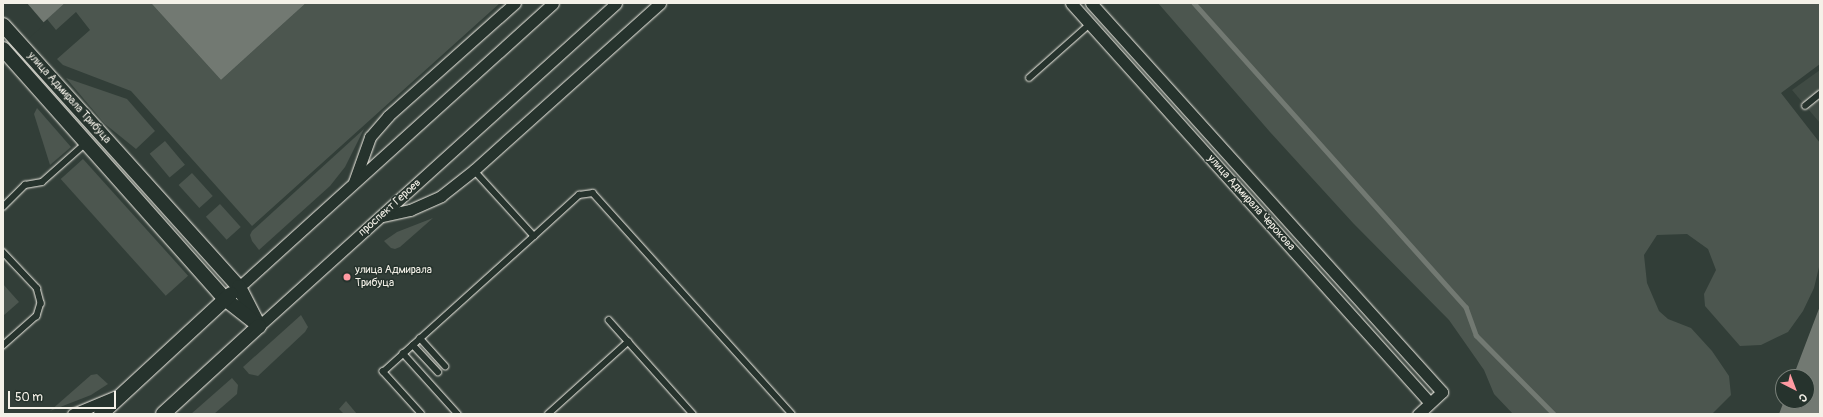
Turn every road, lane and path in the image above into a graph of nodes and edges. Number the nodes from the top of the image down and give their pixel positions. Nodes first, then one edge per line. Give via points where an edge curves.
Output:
1 (515, 3) edge
2 (554, 3) edge
3 (616, 3) edge
4 (660, 3) edge
5 (1071, 3) edge
6 (1091, 3) edge
7 (3, 24) edge
8 (1090, 24) junction
9 (3, 49) edge
10 (1028, 78) dead end
11 (1820, 94) edge
12 (1805, 106) dead end
13 (86, 143) junction
14 (474, 170) junction
15 (354, 184) junction
16 (3, 207) edge
17 (381, 216) junction
18 (534, 236) junction
19 (3, 252) edge
20 (239, 287) junction
21 (225, 299) junction
22 (609, 320) dead end
23 (259, 326) junction
24 (420, 338) junction
25 (628, 342) junction
26 (413, 345) junction
27 (3, 346) edge
28 (403, 353) junction
29 (445, 366) dead end
30 (438, 372) dead end
31 (122, 394) junction
32 (1430, 404) junction
33 (73, 414) edge
34 (100, 414) edge
35 (163, 414) edge
36 (421, 414) edge
37 (458, 414) edge
38 (548, 414) edge
39 (693, 414) edge
40 (792, 414) edge
41 (1418, 414) edge

1 - 15 street via 388,116 370,137
2 - 15 street
3 - 17 street, проспект Героев
4 - 14 street
5 - 8 street, улица Адмирала Черокова
6 - 32 street, улица Адмирала Черокова via 1442,392
7 - 20 street, улица Адмирала Трибуца
8 - 10 lane
8 - 32 street, улица Адмирала Черокова
9 - 13 street, улица Адмирала Трибуца
11 - 12 lane
13 - 16 lane via 42,182 26,185
13 - 21 street, улица Адмирала Трибуца
14 - 17 street via 441,196 410,210
14 - 18 lane
15 - 20 street
17 - 23 street, проспект Героев
18 - 24 lane
18 - 40 lane via 579,195 593,193
19 - 27 lane via 37,288 41,303 37,316
20 - 21 street
20 - 23 street, улица Адмирала Трибуца
21 - 23 street, улица Адмирала Трибуца
21 - 31 street
22 - 25 lane
23 - 35 street, проспект Героев
24 - 26 lane
24 - 29 lane
25 - 38 lane
25 - 39 lane
26 - 28 lane
26 - 30 lane
28 - 36 lane via 383,372
28 - 37 lane
31 - 33 street
31 - 34 street
32 - 41 street

